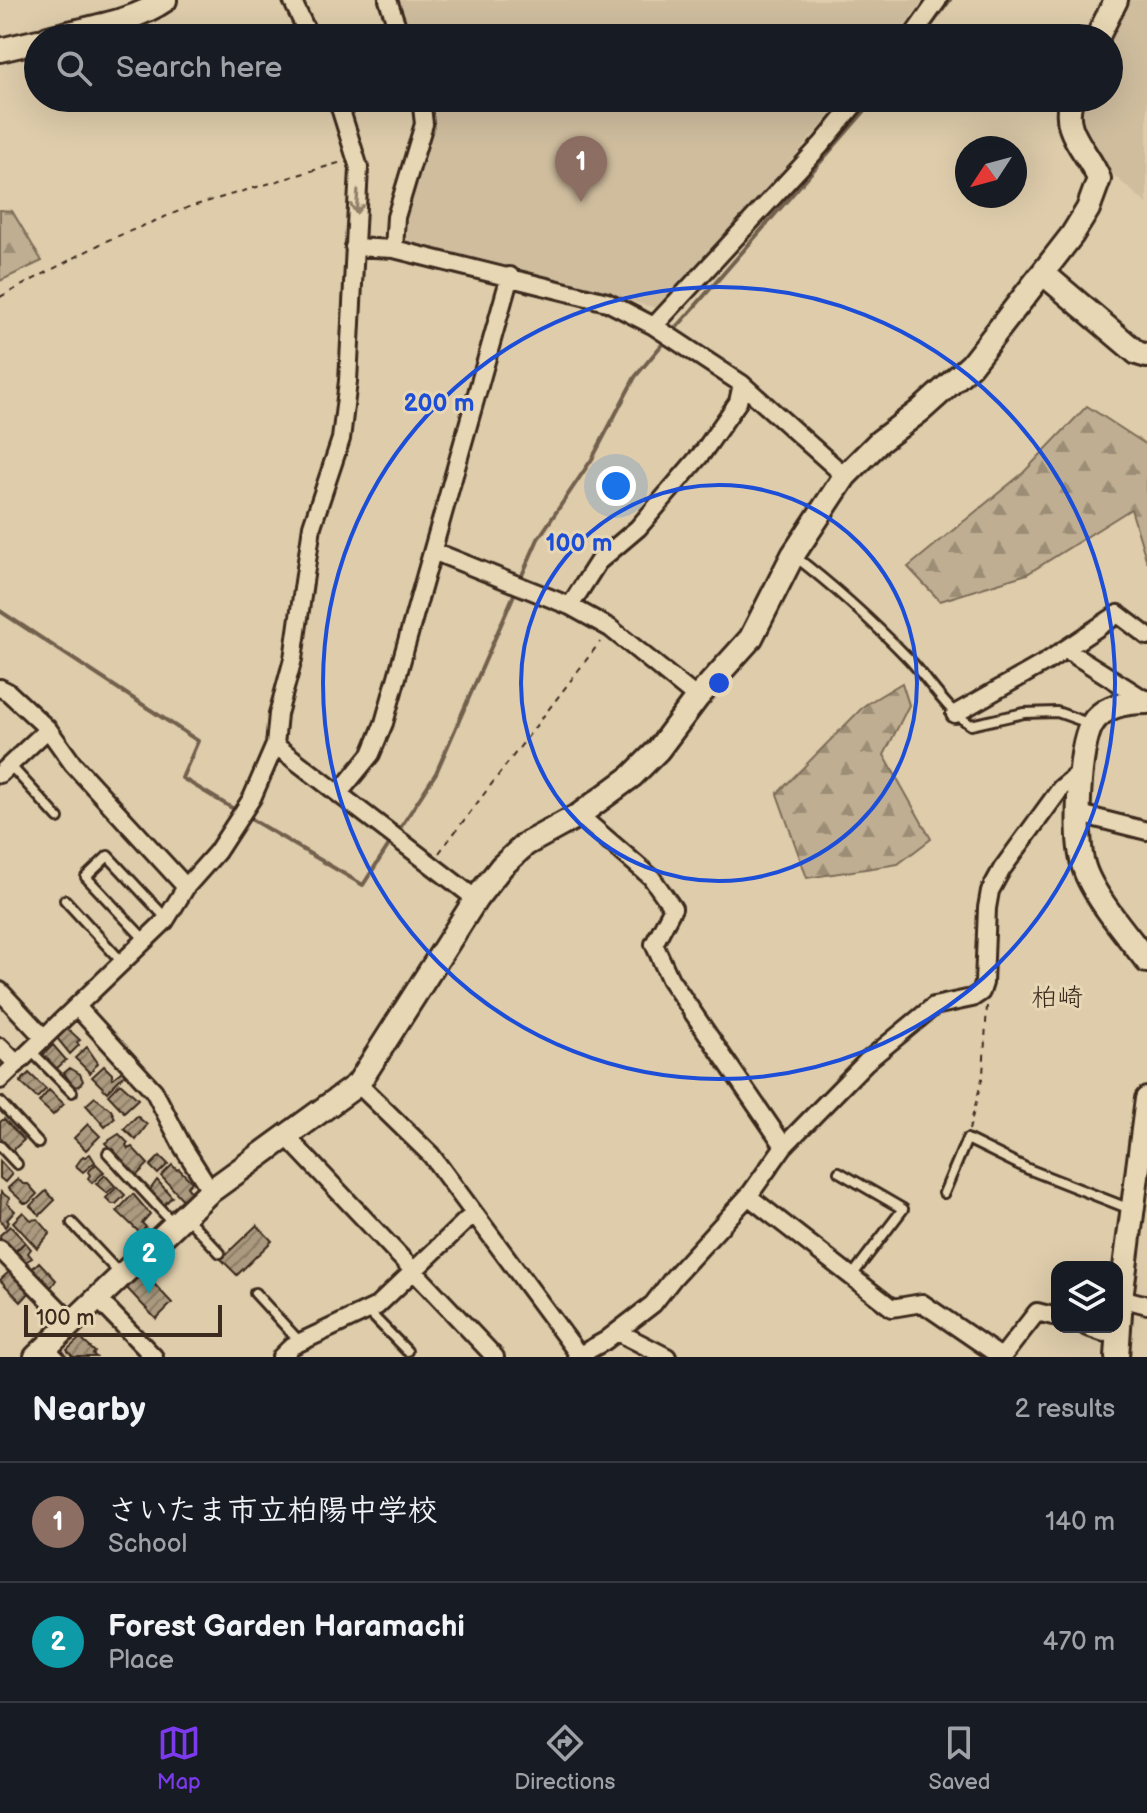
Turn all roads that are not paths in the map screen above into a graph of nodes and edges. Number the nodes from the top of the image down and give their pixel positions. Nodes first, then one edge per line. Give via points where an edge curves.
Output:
1 (165, 0) edge
2 (292, 0) edge
3 (388, 0) edge
4 (938, 0) edge
5 (1116, 0) edge
6 (106, 24) edge
7 (303, 24) edge
8 (396, 24) edge
9 (921, 24) edge
10 (1104, 24) edge
11 (24, 44) edge
12 (0, 50) edge
13 (343, 112) edge
14 (423, 112) edge
15 (848, 112) edge
16 (1068, 112) edge
17 (354, 247) junction
18 (394, 249) junction
19 (1044, 274) junction
20 (510, 276) junction
21 (654, 326) junction
22 (1147, 356) edge
23 (742, 384) junction
24 (845, 476) junction
25 (433, 551) junction
26 (793, 555) junction
27 (570, 606) junction
28 (1147, 636) edge
29 (1065, 649) junction
30 (0, 688) edge
31 (697, 698) junction
32 (1147, 702) edge
33 (955, 714) junction
34 (1092, 725) junction
35 (48, 729) junction
36 (275, 745) junction
37 (3, 769) edge
38 (1080, 772) junction
39 (339, 793) junction
40 (1080, 814) junction
41 (579, 815) junction
42 (58, 818) dead end
43 (1147, 831) edge
44 (186, 887) junction
45 (476, 899) junction
46 (65, 900) dead end
47 (167, 918) junction
48 (145, 940) junction
49 (1147, 961) edge
50 (122, 963) junction
51 (0, 991) edge
52 (77, 1007) junction
53 (44, 1038) junction
54 (0, 1047) edge
55 (31, 1051) junction
56 (17, 1064) junction
57 (0, 1080) edge
58 (358, 1084) junction
59 (72, 1092) dead end
60 (1147, 1099) edge
61 (0, 1102) edge
62 (287, 1137) junction
63 (38, 1143) dead end
64 (0, 1146) edge
65 (784, 1146) junction
66 (108, 1153) dead end
67 (17, 1164) dead end
68 (839, 1172) dead end
69 (211, 1191) junction
70 (944, 1193) dead end
71 (748, 1196) junction
72 (1131, 1209) junction
73 (474, 1213) junction
74 (180, 1220) junction
75 (72, 1223) dead end
76 (0, 1249) edge
77 (220, 1253) dead end
78 (413, 1271) junction
79 (122, 1276) junction
80 (851, 1278) junction
81 (1123, 1280) edge
82 (255, 1293) dead end
83 (98, 1299) junction
84 (1123, 1299) edge
85 (1147, 1305) edge
86 (368, 1311) junction
87 (1051, 1316) edge
88 (72, 1323) junction
89 (618, 1332) junction
90 (1119, 1333) edge
91 (301, 1342) junction
92 (407, 1351) dead end
93 (48, 1353) edge
94 (578, 1356) edge
95 (154, 1357) edge
96 (281, 1357) edge
97 (495, 1357) edge
98 (667, 1357) edge
99 (1001, 1357) edge
100 (1117, 1357) edge

1 - 6 street
2 - 7 street
3 - 8 street
4 - 9 street
5 - 10 street
11 - 12 street
13 -> 17 street via 359,168
14 - 18 street via 424,124 396,217
15 - 21 street
16 - 19 street via 1073,137 1099,179 1088,209
17 - 18 street
17 - 36 street via 341,439 312,526
18 - 20 street
19 - 22 street
19 - 24 street via 971,365
20 - 21 street via 607,302
20 - 25 street
21 - 23 street
23 - 24 street
23 - 27 street via 738,402 703,452 638,528 598,562
24 - 26 street
25 - 27 street
25 - 39 street via 384,723 371,754
26 - 31 street via 751,638
26 - 33 lane via 856,606
27 - 31 street via 610,628
28 - 29 street via 1118,614
29 - 32 street
29 - 33 street
30 - 35 street
31 - 41 street via 632,776
32 - 34 street via 1112,707
33 - 34 lane via 971,725 1057,712
34 - 38 street
35 - 37 street
35 - 44 street via 73,764
36 - 39 street
36 - 44 street via 252,798 217,852
37 - 42 lane
38 - 40 street
38 - 65 street via 1061,788 990,891 981,992 934,1006 914,1020
39 - 45 street
40 - 43 street
40 - 49 street via 1083,866
41 - 45 street via 526,844
41 - 65 street via 651,877 673,908 654,944 670,979
44 - 47 street
45 - 58 street
46 - 50 lane
47 - 48 street
47 - 48 lane via 108,856 86,877
48 - 50 street
50 - 52 street
51 - 53 street
52 - 53 street
52 - 69 street via 154,1091
53 - 55 street
54 - 56 street
55 - 56 street
55 - 59 lane
56 - 57 street
58 - 62 street
58 - 73 street via 431,1155
60 - 72 street
61 - 63 lane
62 - 69 street
62 - 78 street
64 - 67 lane
65 - 71 street
66 - 74 lane
68 - 80 lane via 903,1209
69 - 74 street
70 - 72 lane via 967,1139
71 - 80 street
71 - 89 street via 653,1304
72 - 81 street
73 - 78 street
73 - 94 street
74 - 77 lane
74 - 79 street
75 - 79 lane
76 - 88 street
78 - 86 street
78 - 97 street
79 - 83 street
80 - 99 street via 892,1308 922,1303
82 - 91 lane
83 - 88 street
83 - 95 street
84 - 85 street
86 - 91 street
86 - 92 lane
87 - 99 street via 1037,1312
88 - 93 street
89 - 94 street
89 - 98 street
90 - 100 street
91 - 96 street

